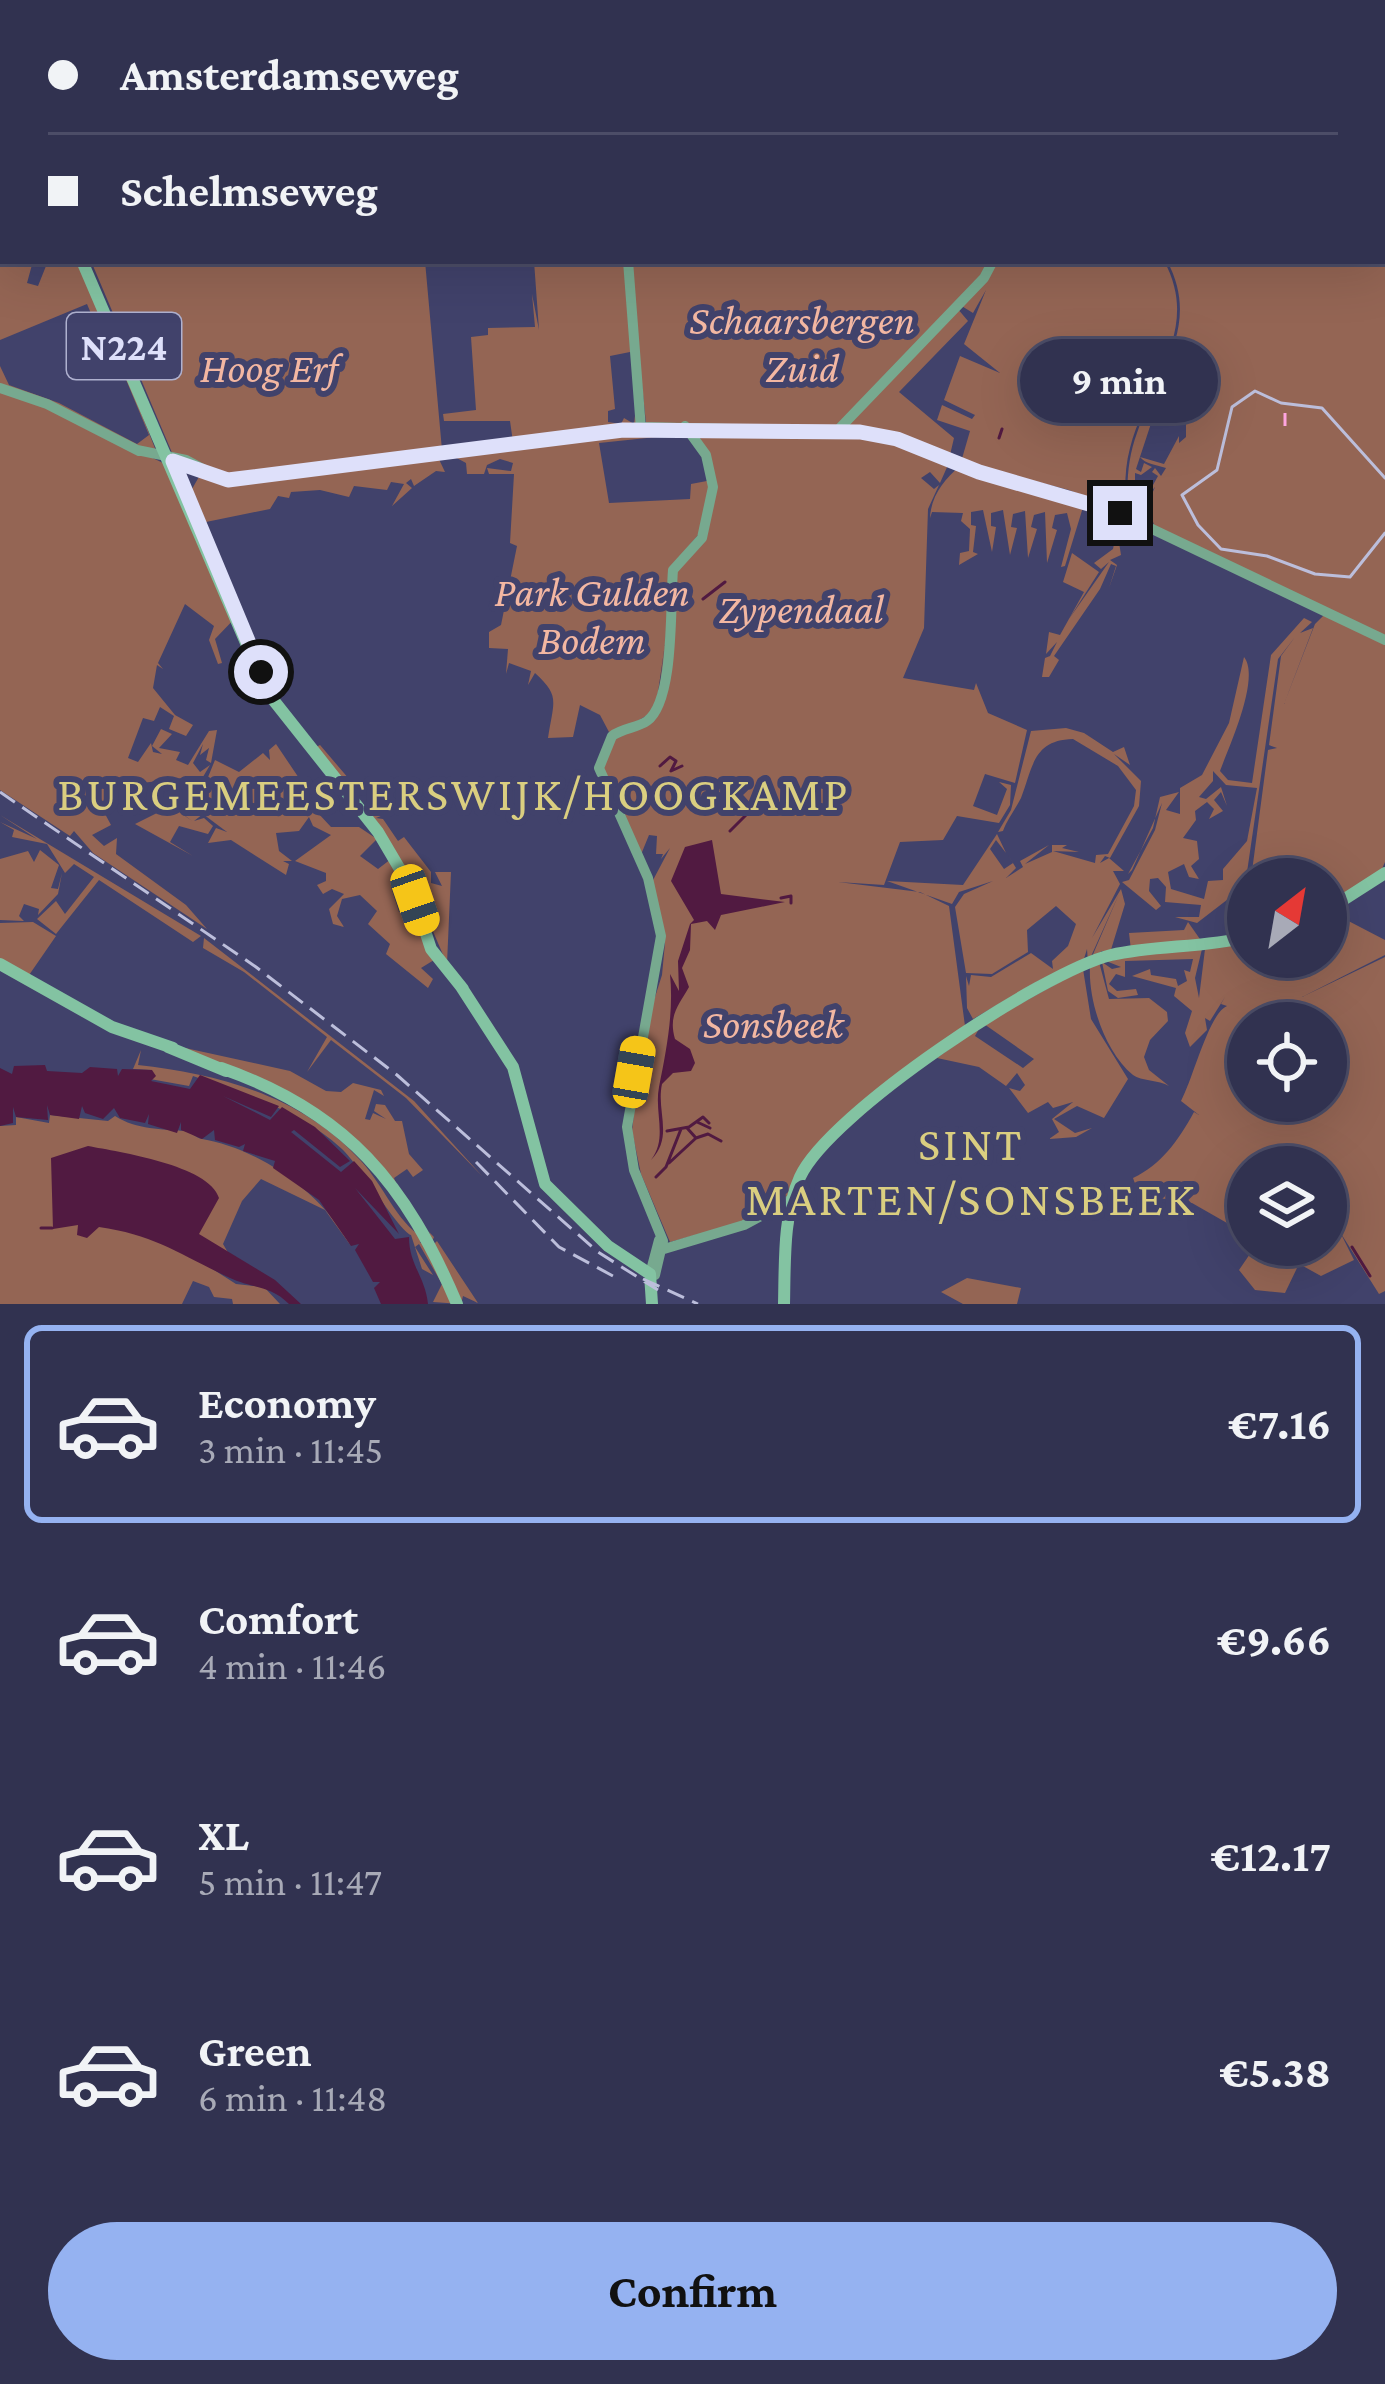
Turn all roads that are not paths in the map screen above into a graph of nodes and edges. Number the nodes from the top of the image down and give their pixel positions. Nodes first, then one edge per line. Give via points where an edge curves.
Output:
1 (86, 264) edge
2 (628, 264) edge
3 (991, 264) edge
4 (0, 388) edge
5 (685, 426) junction
6 (841, 427) junction
7 (644, 428) junction
8 (168, 459) junction
9 (1385, 640) edge
10 (1385, 871) edge
11 (1347, 897) edge
12 (1227, 941) edge
13 (0, 964) edge
14 (791, 1200) junction
15 (426, 1236) junction
16 (658, 1255) junction
17 (463, 1303) edge
18 (654, 1304) edge
19 (786, 1304) edge

1 - 8 main road, N224
2 - 7 main road
3 - 6 main road
4 - 8 main road
5 - 6 main road
5 - 7 main road
5 - 16 main road via 710,466 706,529 674,567 656,709 614,734 599,765 649,878 661,936 627,1127
6 - 9 main road via 1120,513
7 - 8 main road via 228,480
8 - 16 main road via 267,692 360,806 407,881 427,936 513,1067 544,1181 608,1246
10 - 11 main road
12 - 14 main road via 1097,960 981,1019 824,1145
13 - 15 main road via 111,1027 324,1116 377,1168
14 - 16 main road
14 - 19 main road
15 - 17 main road
15 - 17 main road
16 - 18 main road

